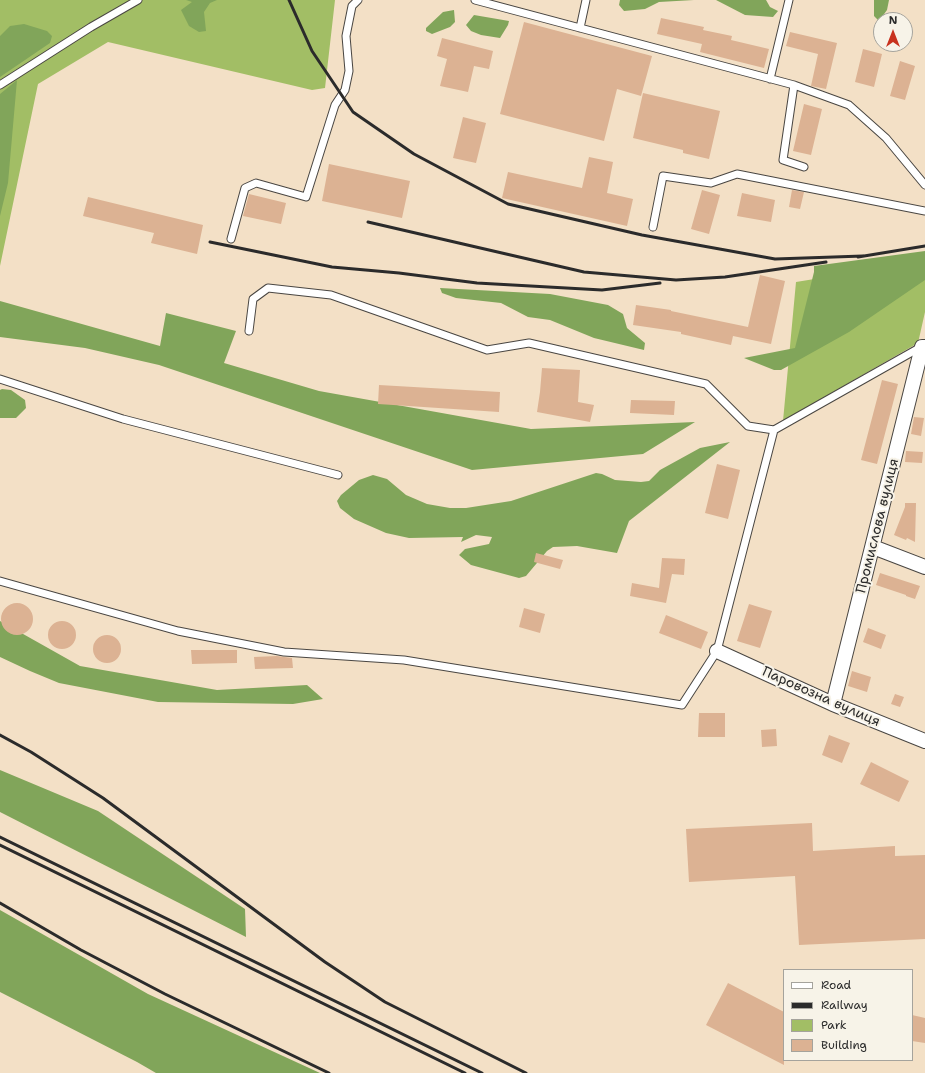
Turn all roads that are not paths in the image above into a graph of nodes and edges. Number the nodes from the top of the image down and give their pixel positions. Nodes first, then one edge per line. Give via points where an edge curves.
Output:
1 (138, 0) edge
2 (358, 0) edge
3 (475, 0) edge
4 (586, 0) edge
5 (789, 0) edge
6 (580, 28) junction
7 (770, 79) junction
8 (0, 85) edge
9 (794, 85) junction
10 (804, 167) dead end
11 (925, 185) edge
12 (925, 211) edge
13 (653, 226) dead end
14 (231, 239) dead end
15 (249, 331) dead end
16 (923, 347) edge
17 (0, 379) edge
18 (774, 430) junction
19 (338, 475) dead end
20 (873, 547) junction
21 (925, 567) edge
22 (0, 581) edge
23 (717, 651) junction
24 (833, 704) junction
25 (925, 742) edge

1 - 8 lane
2 - 14 lane via 352,6 346,36 349,71 344,90 335,105 306,197 256,182 245,188
3 - 6 lane
4 - 6 lane
5 - 7 lane
6 - 7 lane
7 - 9 lane
9 - 10 lane via 783,160
9 - 11 lane via 849,105 886,138
12 - 13 lane via 737,174 710,183 663,176
15 - 18 lane via 253,299 268,288 331,295 487,350 529,343 706,384 748,426
16 - 18 lane
16 - 20 street, Промислова вулиця
17 - 19 lane via 123,419
18 - 23 lane
20 - 21 street
20 - 24 street, Промислова вулиця
22 - 23 lane via 178,631 284,652 404,660 682,705
23 - 24 street, Паровозна вулиця
24 - 25 street, Паровозна вулиця

